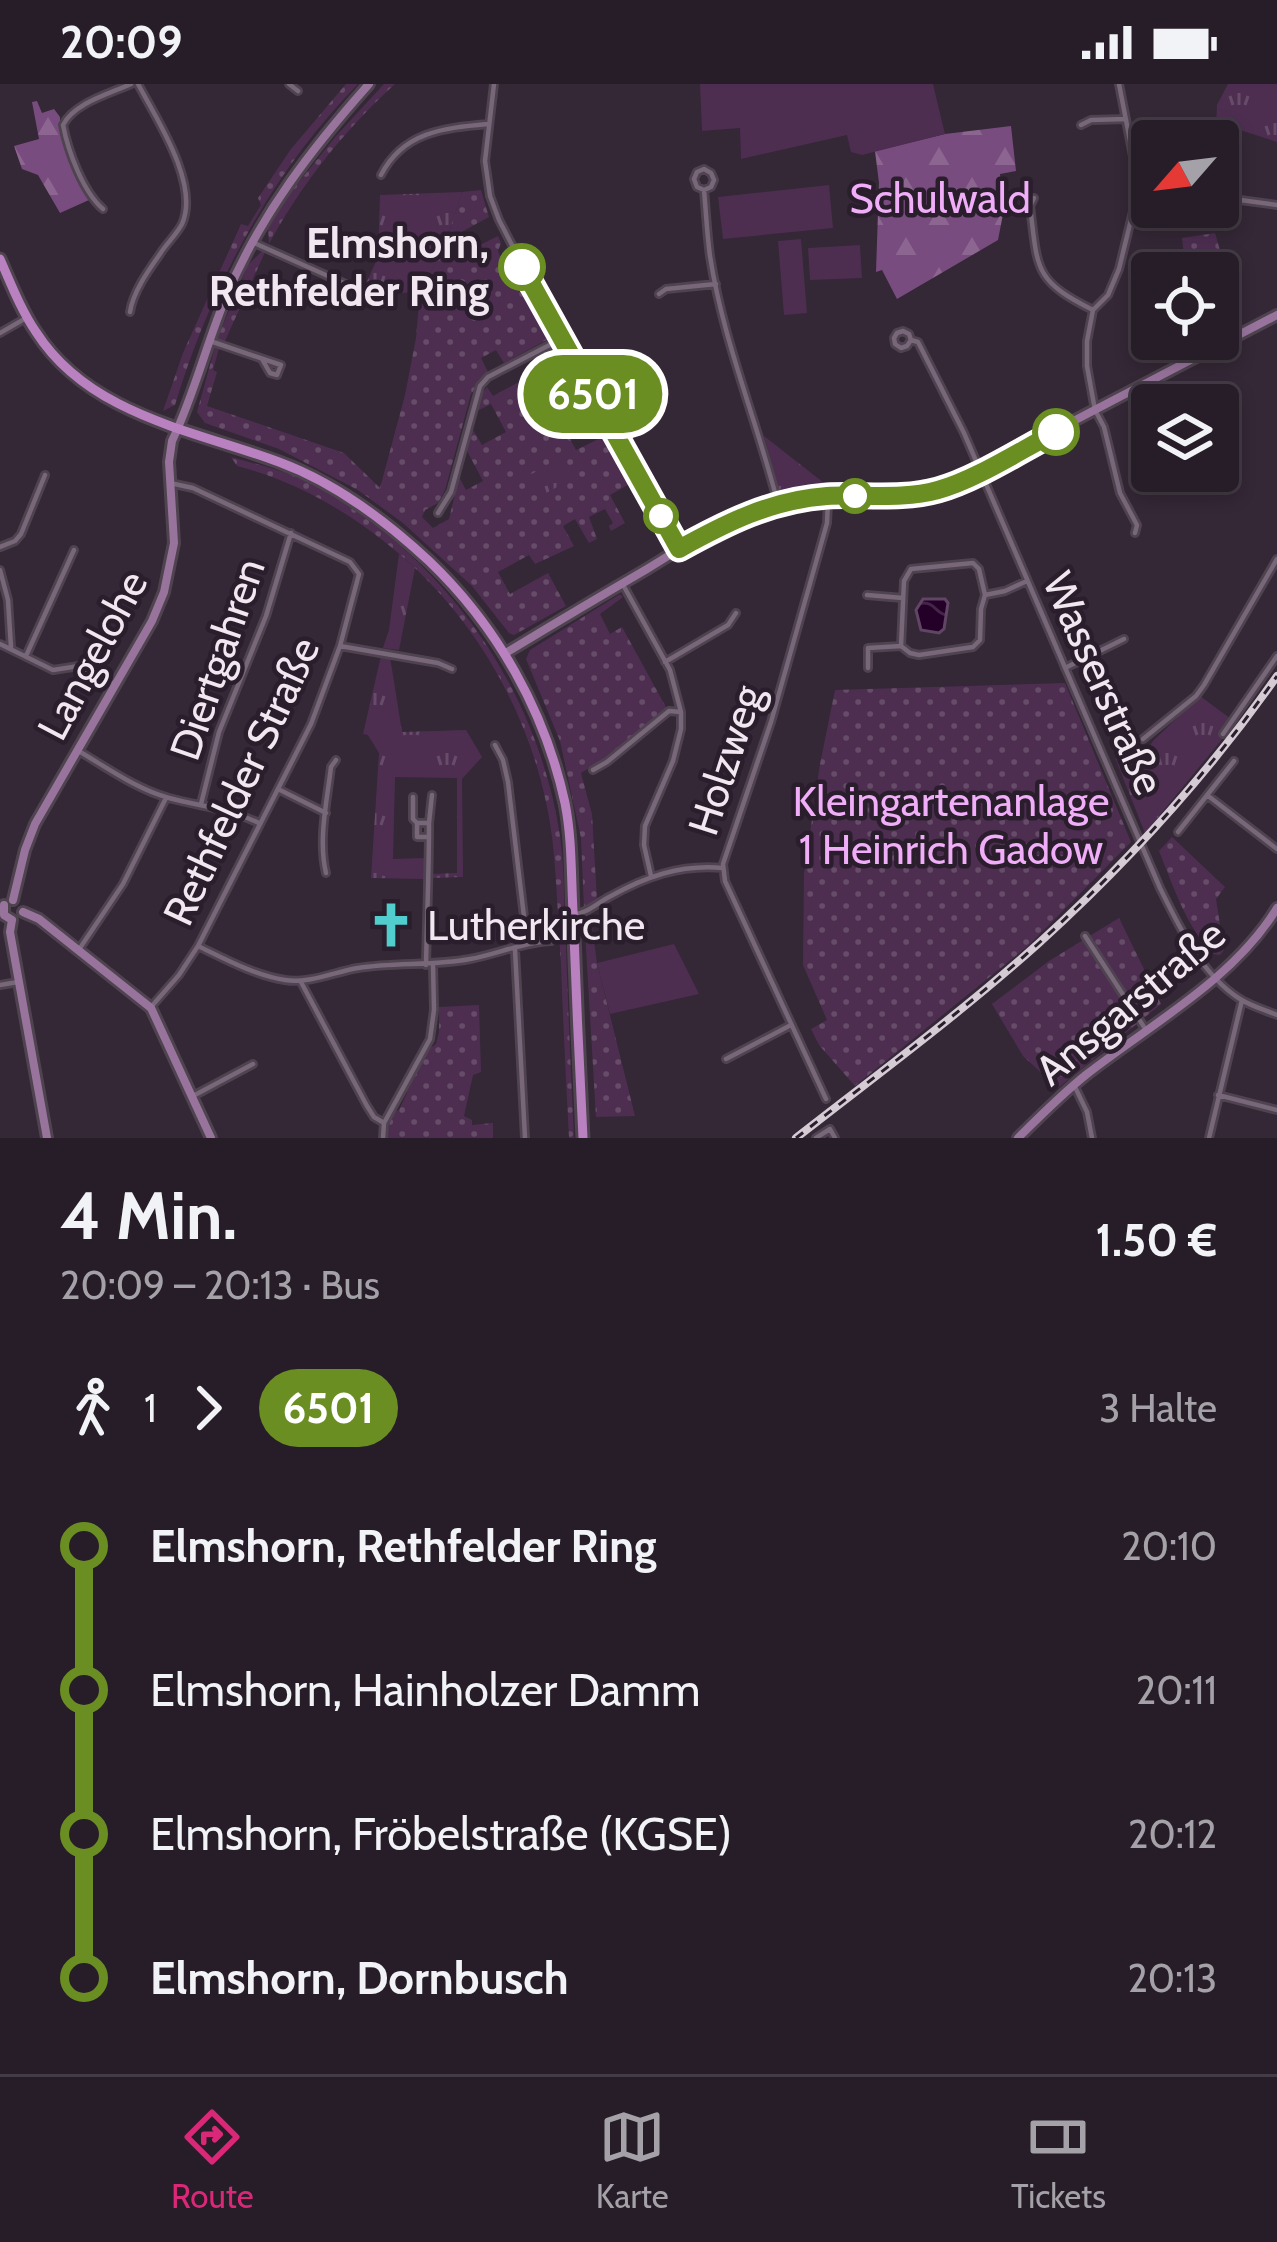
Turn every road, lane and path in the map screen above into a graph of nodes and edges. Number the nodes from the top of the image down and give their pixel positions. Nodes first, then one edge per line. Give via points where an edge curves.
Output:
1 (134, 84) edge
2 (289, 84) edge
3 (369, 84) edge
4 (494, 84) edge
5 (1119, 84) edge
6 (298, 91) dead end
7 (1126, 118) junction
8 (488, 124) junction
9 (1081, 125) dead end
10 (1131, 147) edge
11 (381, 176) dead end
12 (704, 190) dead end
13 (1034, 198) dead end
14 (1239, 200) edge
15 (1277, 205) edge
16 (103, 209) dead end
17 (1131, 218) edge
18 (252, 242) junction
19 (0, 259) edge
20 (716, 284) junction
21 (659, 294) dead end
22 (366, 297) dead end
23 (1093, 310) junction
24 (130, 312) dead end
25 (1277, 315) edge
26 (27, 317) junction
27 (0, 333) edge
28 (560, 339) junction
29 (208, 340) junction
30 (910, 340) dead end
31 (262, 359) dead end
32 (1095, 410) junction
33 (179, 427) junction
34 (980, 472) junction
35 (45, 475) dead end
36 (170, 483) junction
37 (826, 496) junction
38 (778, 504) junction
39 (438, 513) dead end
40 (291, 533) junction
41 (1135, 533) dead end
42 (0, 547) edge
43 (679, 549) junction
44 (74, 550) dead end
45 (1277, 559) edge
46 (0, 571) edge
47 (1027, 581) junction
48 (622, 583) junction
49 (867, 595) dead end
50 (986, 595) junction
51 (903, 598) junction
52 (736, 613) dead end
53 (1124, 639) dead end
54 (0, 644) edge
55 (340, 646) junction
56 (902, 646) junction
57 (11, 647) junction
58 (504, 654) junction
59 (26, 656) junction
60 (1277, 656) edge
61 (665, 662) junction
62 (868, 668) dead end
63 (1065, 668) junction
64 (452, 669) dead end
65 (114, 684) junction
66 (681, 712) junction
67 (1223, 734) dead end
68 (1143, 740) dead end
69 (494, 745) dead end
70 (77, 749) junction
71 (336, 760) dead end
72 (1234, 761) dead end
73 (593, 770) dead end
74 (278, 789) junction
75 (432, 795) dead end
76 (1207, 795) junction
77 (413, 797) dead end
78 (166, 798) junction
79 (201, 804) junction
80 (326, 813) junction
81 (259, 823) junction
82 (417, 823) junction
83 (429, 823) junction
84 (1178, 832) dead end
85 (429, 837) junction
86 (1277, 849) edge
87 (723, 868) junction
88 (326, 873) dead end
89 (651, 876) junction
90 (6, 899) edge
91 (1277, 908) edge
92 (23, 912) junction
93 (573, 915) junction
94 (12, 920) junction
95 (1085, 936) dead end
96 (551, 941) dead end
97 (527, 942) junction
98 (198, 946) junction
99 (79, 950) junction
100 (515, 950) junction
101 (429, 965) junction
102 (1215, 976) junction
103 (18, 982) junction
104 (301, 982) junction
105 (0, 985) edge
106 (1242, 1000) junction
107 (151, 1008) junction
108 (1277, 1015) edge
109 (790, 1025) junction
110 (1147, 1030) junction
111 (726, 1059) dead end
112 (253, 1064) dead end
113 (1074, 1085) junction
114 (1218, 1095) junction
115 (193, 1096) junction
116 (826, 1099) dead end
117 (1277, 1110) edge
118 (384, 1123) junction
119 (49, 1138) edge
120 (211, 1138) edge
121 (382, 1138) edge
122 (525, 1138) edge
123 (583, 1138) edge
124 (816, 1138) edge
125 (835, 1138) edge
126 (1018, 1138) edge
127 (1092, 1138) edge
128 (1209, 1138) edge

1 - 16 street via 75,110 63,124
1 - 24 street via 177,162 185,207
2 - 6 street
3 - 18 street, Langelohe via 286,185
4 - 8 street
5 - 7 street
7 - 9 street
7 - 10 street
8 - 11 street via 416,138
8 - 28 street via 493,206
12 - 20 street
13 - 23 street via 1042,275
14 - 15 street
17 - 23 street via 1119,269
18 - 22 street
18 - 29 street, Langelohe
19 - 26 main road
20 - 21 street
20 - 38 street
23 - 32 street via 1087,366
25 - 32 street
26 - 27 street
26 - 33 main road via 58,361 91,389
28 - 39 street via 480,386
28 - 43 street
29 - 31 street
29 - 33 street, Langelohe
30 - 34 street, Wasserstraße via 918,342
32 - 34 street
32 - 41 street
33 - 36 street, Langelohe
33 - 58 main road via 309,474 361,504 454,585
34 - 37 street via 907,496
34 - 47 street, Wasserstraße
35 - 42 street via 21,534
36 - 40 street
36 - 65 street, Langelohe via 168,581
37 - 38 street
37 - 87 street, Holzweg via 827,523
38 - 43 street
40 - 55 street, Rethfelder Straße via 356,566
40 - 79 street, Diertgahren
43 - 48 street
44 - 59 street
45 - 68 street via 1196,696
46 - 57 street
47 - 50 street
47 - 63 street, Wasserstraße
48 - 58 street
48 - 61 street
49 - 51 street
50 - 51 street via 977,565 955,562 911,568
50 - 56 street via 977,646 919,655
51 - 56 street
52 - 61 street
53 - 63 street
54 - 57 street
55 - 64 street
55 - 74 street, Rethfelder Straße
56 - 62 street via 868,648
57 - 59 street
58 - 93 main road via 554,759 568,824
59 - 65 street via 53,670 79,666
60 - 67 street
61 - 66 street
63 - 102 street, Wasserstraße via 1160,888
65 - 70 street, Langelohe
66 - 73 street via 669,712
66 - 89 street via 674,761 645,826
69 - 97 street via 508,782
70 - 78 street
70 - 90 street, Langelohe
71 - 80 street
72 - 76 street
74 - 80 street
74 - 81 street, Rethfelder Straße
75 - 83 street
76 - 84 street
76 - 86 street
77 - 82 street
78 - 79 street
78 - 99 street
79 - 81 street
80 - 88 street
81 - 98 street, Rethfelder Straße
82 - 83 street
82 - 85 street via 417,836
83 - 85 street
85 - 101 street
87 - 89 street
87 - 109 street, Holzweg
89 - 93 street
90 - 92 street
90 - 94 street via 4,915
91 - 102 street, Ansgarstraße
92 - 94 street
92 - 99 street
93 - 123 main road
94 - 103 street
95 - 110 street
96 - 97 street
97 - 100 street
98 - 104 street
98 - 107 street, Rethfelder Straße
99 - 107 street
100 - 101 street
100 - 122 street
101 - 104 street
101 - 118 street via 430,1040
102 - 106 street, Wasserstraße
102 - 110 street, Ansgarstraße
103 - 105 street
103 - 119 street
104 - 118 street via 367,1106
106 - 108 street, Wasserstraße
106 - 114 street
107 - 115 street
109 - 111 street
109 - 116 street, Holzweg
110 - 113 street, Ansgarstraße
112 - 115 street
113 - 126 street, Ansgarstraße
113 - 127 street
114 - 117 street
114 - 128 street
115 - 120 street
118 - 121 street
124 - 125 street via 830,1129

